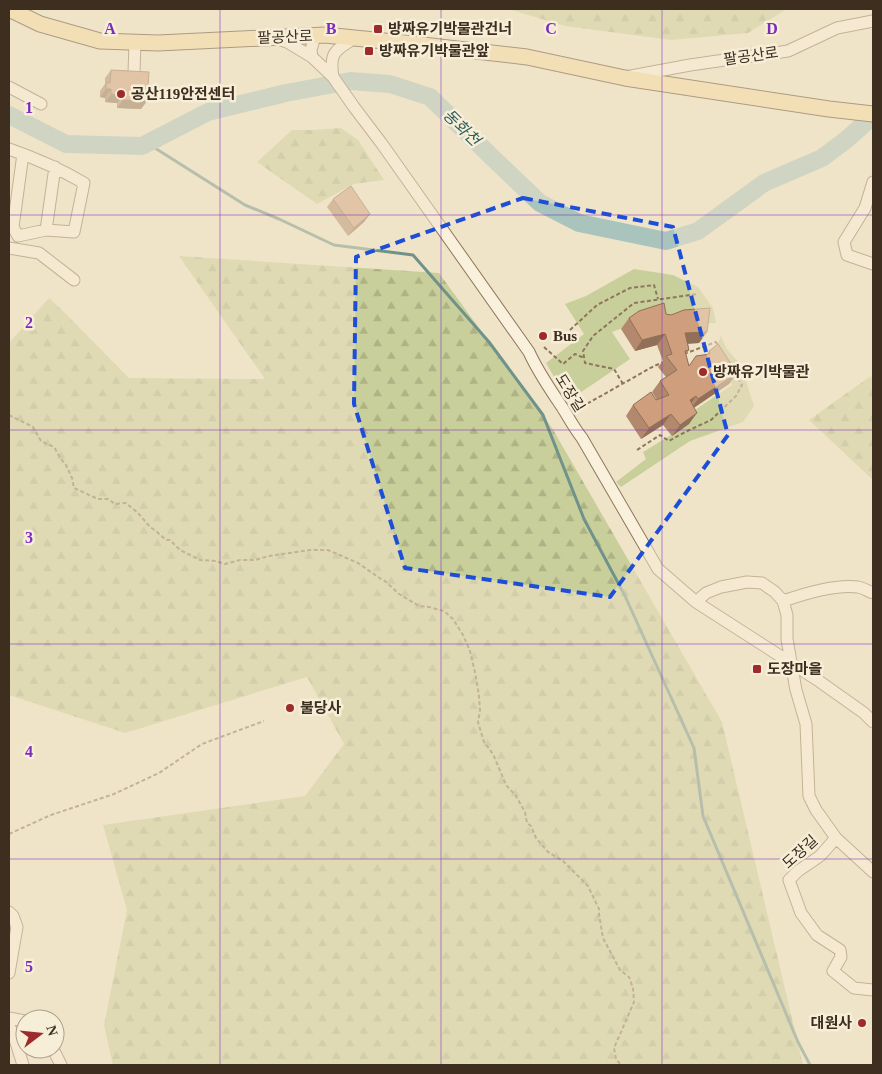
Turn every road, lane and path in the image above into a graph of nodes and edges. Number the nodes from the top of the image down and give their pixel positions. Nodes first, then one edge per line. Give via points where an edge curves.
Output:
1 (10, 13) edge
2 (873, 20) edge
3 (315, 36) junction
4 (271, 37) junction
5 (355, 38) junction
6 (135, 42) junction
7 (315, 60) junction
8 (134, 73) edge
9 (333, 77) junction
10 (625, 78) junction
11 (9, 87) edge
12 (41, 104) dead end
13 (873, 114) edge
14 (9, 149) edge
15 (23, 154) junction
16 (55, 167) junction
17 (873, 182) edge
18 (46, 230) junction
19 (9, 248) edge
20 (873, 264) edge
21 (74, 280) dead end
22 (696, 294) dead end
23 (658, 300) junction
24 (570, 330) dead end
25 (544, 348) dead end
26 (721, 351) edge
27 (681, 356) edge
28 (584, 358) junction
29 (672, 359) edge
30 (732, 368) edge
31 (623, 384) junction
32 (9, 415) edge
33 (567, 415) junction
34 (637, 450) dead end
35 (873, 593) edge
36 (783, 601) junction
37 (696, 602) junction
38 (791, 662) junction
39 (264, 721) dead end
40 (873, 722) edge
41 (9, 834) edge
42 (836, 838) junction
43 (873, 872) edge
44 (9, 912) edge
45 (9, 973) edge
46 (873, 990) edge
47 (9, 1026) edge
48 (24, 1065) edge
49 (621, 1065) edge

1 - 6 main road, 팔공산로 via 100,41
2 - 10 street, 팔공산로 via 837,28 788,51
3 - 4 main road, 팔공산로
3 - 5 main road, 팔공산로
3 - 7 street via 311,50
4 - 6 main road, 팔공산로
4 - 7 street, 도장길 via 287,42
5 - 9 street via 335,53
5 - 10 main road, 팔공산로 via 526,57
6 - 8 street
7 - 9 street, 도장길
9 - 33 street, 도장길 via 529,352
10 - 13 main road, 팔공산로
11 - 12 street
14 - 15 street
15 - 16 street
15 - 18 street via 13,227 18,236
16 - 18 street
16 - 18 street via 84,183 74,232
17 - 20 street via 865,208 844,242 847,256
19 - 21 street via 39,253
22 - 23 path
23 - 24 path via 654,285 630,288 597,305
23 - 28 path via 634,303 592,336 583,351
25 - 28 path via 563,364 575,354
26 - 27 path via 716,342
28 - 31 path via 584,363 614,369
29 - 31 path
30 - 34 path via 742,385 736,396 711,420 669,441 660,435
31 - 33 path
32 - 49 path via 33,427 41,441 54,447 66,465 74,488 115,504 126,503 166,540 200,560 225,564 328,550 358,563 419,606 444,611 454,619 472,658 479,696 478,722 484,742 536,838 588,886 599,910 603,938 620,970 630,977 634,1002 614,1048
33 - 37 street, 도장길 via 658,569
35 - 36 street via 859,587 840,587
36 - 37 street via 762,583 747,582 713,590
36 - 38 street
37 - 38 street, 도장길
38 - 40 street, 도장길
38 - 42 street, 도장길 via 806,724 810,796
39 - 41 path via 202,744 159,773 114,794 51,815
42 - 43 street, 도장길
42 - 46 street, 도장길 via 820,856 789,880 801,913 817,935 840,950 841,957 833,971 854,988
44 - 45 street via 17,927
47 - 48 street

